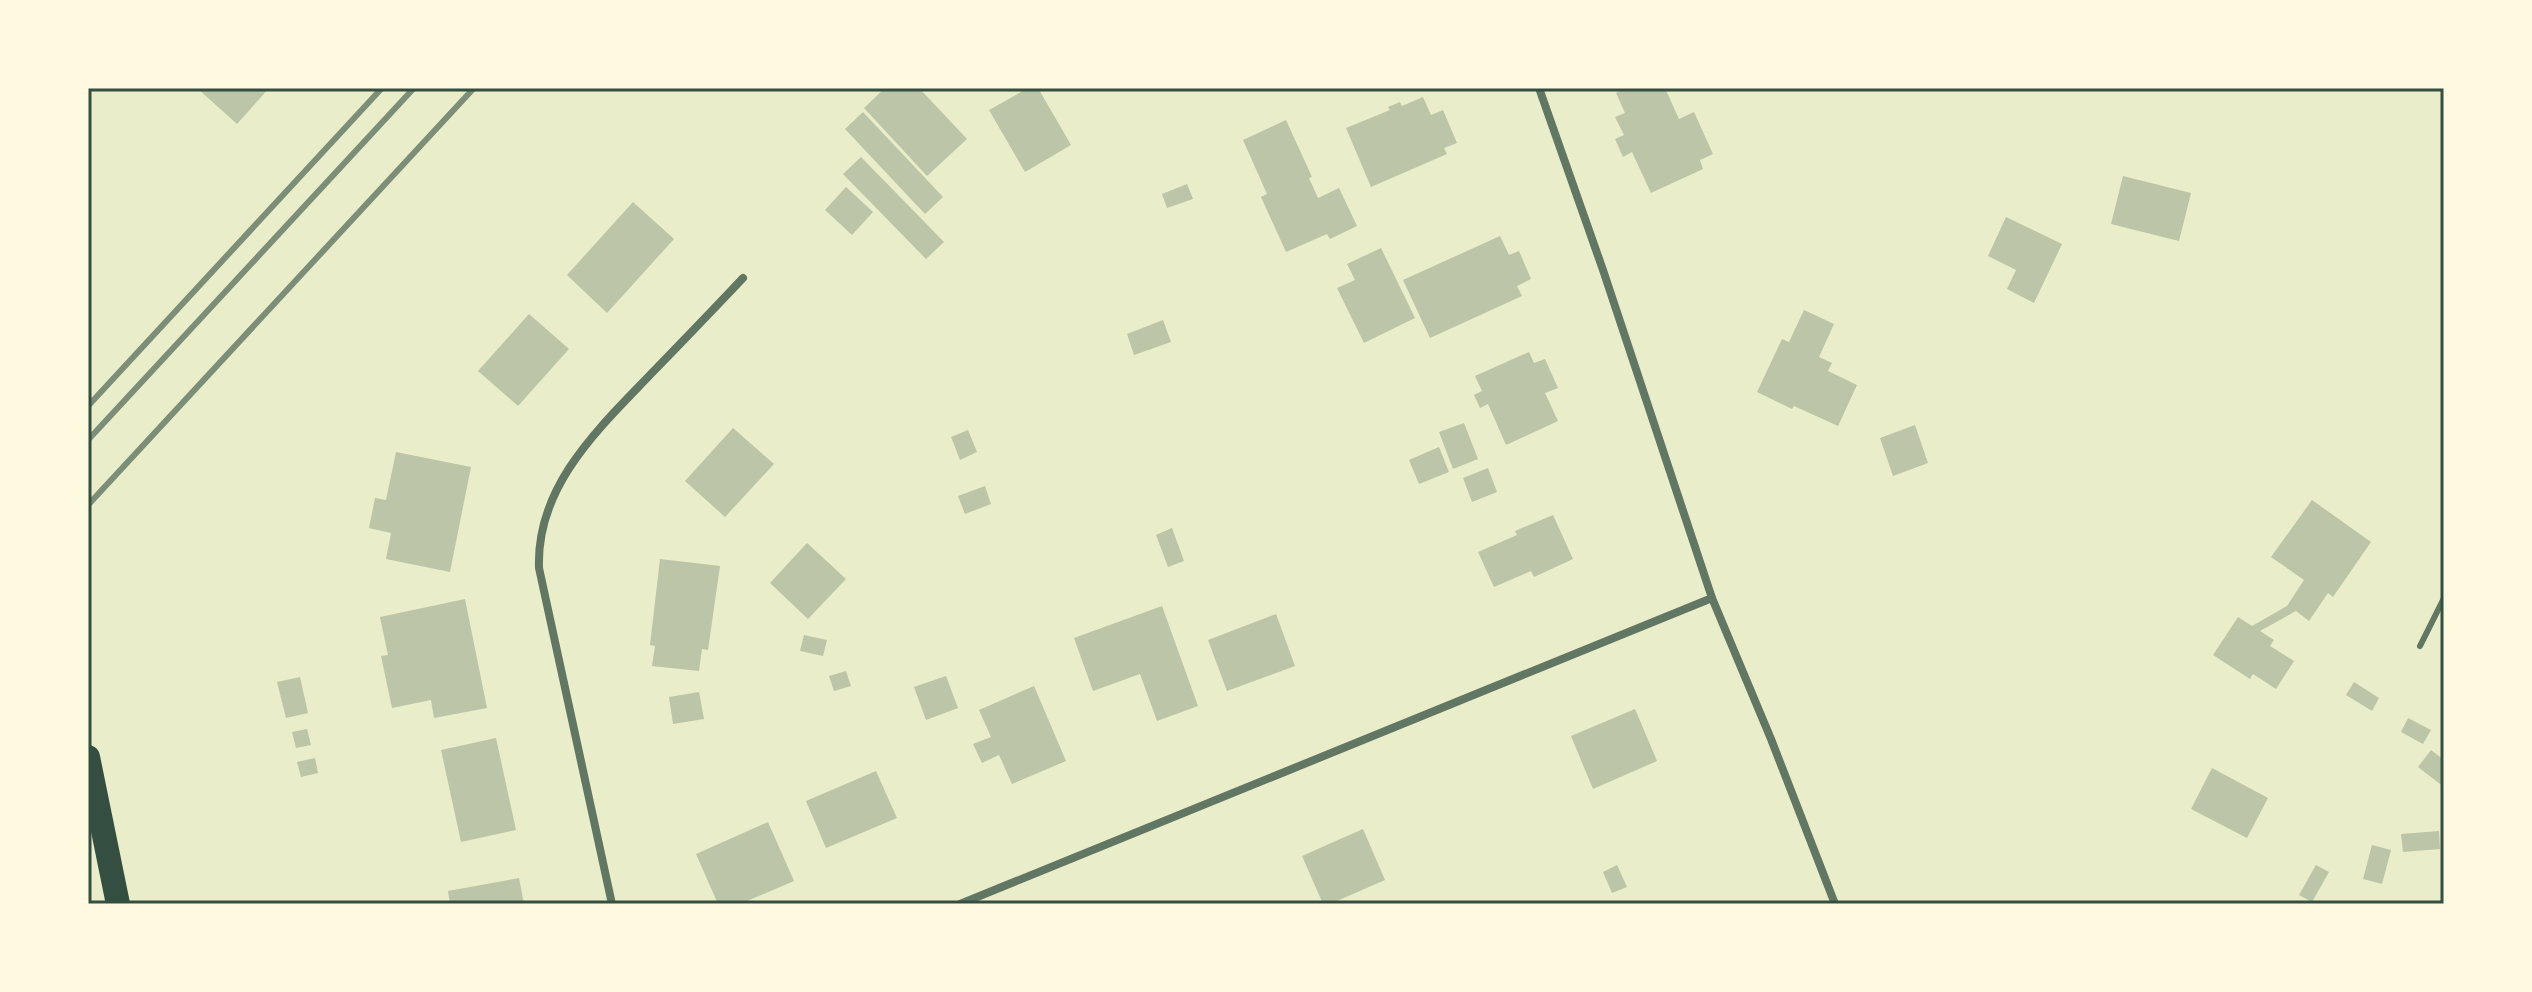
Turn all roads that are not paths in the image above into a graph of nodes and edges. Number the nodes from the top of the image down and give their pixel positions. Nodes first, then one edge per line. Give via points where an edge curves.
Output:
1 (1539, 88) edge
2 (743, 278) dead end
3 (1712, 598) junction
4 (2444, 598) edge
5 (2420, 646) dead end
6 (88, 757) edge
7 (118, 904) edge
8 (612, 904) edge
9 (960, 904) edge
10 (1835, 904) edge

1 - 3 street
2 - 8 street via 588,439 555,490 542,523 539,568
3 - 9 street
3 - 10 street
4 - 5 lane
6 - 7 highway

